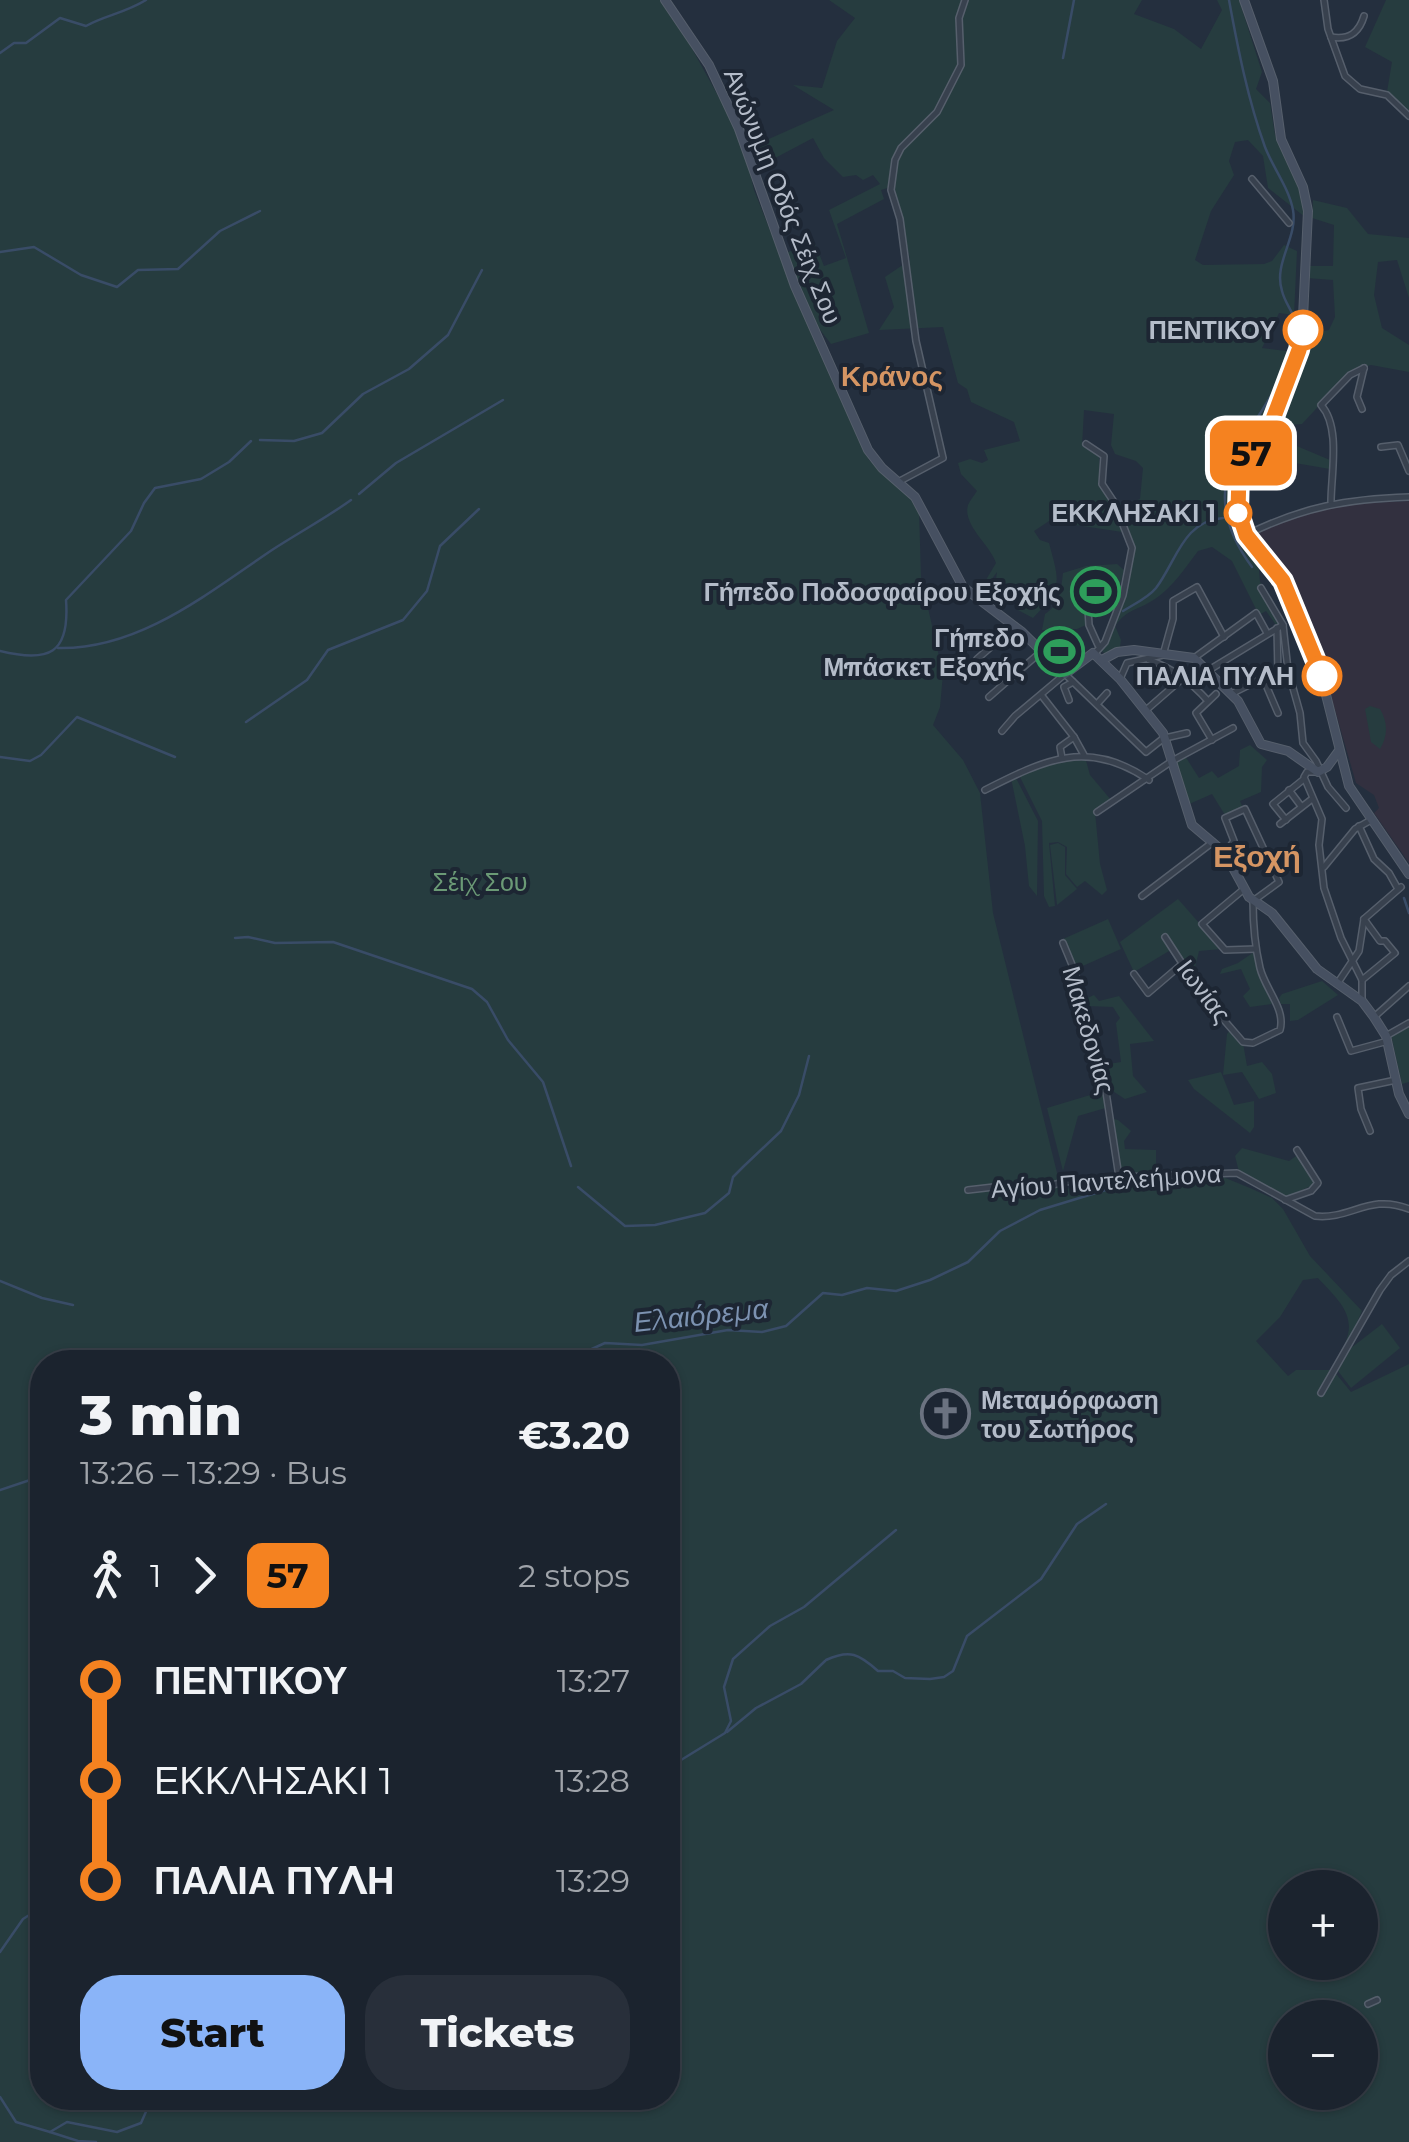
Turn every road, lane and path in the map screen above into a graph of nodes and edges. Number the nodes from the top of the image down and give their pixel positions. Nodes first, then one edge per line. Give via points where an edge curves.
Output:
1 (666, 0) edge
2 (965, 0) edge
3 (1244, 0) edge
4 (1324, 0) edge
5 (1364, 16) dead end
6 (1330, 37) junction
7 (1409, 116) edge
8 (1252, 180) dead end
9 (1289, 223) dead end
10 (1362, 409) dead end
11 (1086, 444) dead end
12 (1380, 447) dead end
13 (1409, 471) edge
14 (900, 481) junction
15 (1409, 497) edge
16 (1330, 502) junction
17 (1246, 535) junction
18 (1261, 588) dead end
19 (1088, 610) dead end
20 (1014, 626) junction
21 (1280, 627) junction
22 (1267, 634) junction
23 (1224, 637) junction
24 (1044, 650) junction
25 (1098, 653) junction
26 (1194, 658) junction
27 (977, 659) dead end
28 (1165, 659) junction
29 (1209, 670) junction
30 (1278, 672) dead end
31 (1066, 674) junction
32 (1183, 678) junction
33 (1120, 679) junction
34 (1074, 682) junction
35 (1106, 693) dead end
36 (1216, 694) dead end
37 (1231, 694) junction
38 (1042, 696) junction
39 (989, 697) dead end
40 (1069, 700) dead end
41 (1208, 701) junction
42 (1097, 704) junction
43 (1145, 712) junction
44 (1278, 713) dead end
45 (1234, 728) dead end
46 (1002, 731) dead end
47 (1187, 732) dead end
48 (1074, 737) junction
49 (1165, 738) junction
50 (1212, 740) junction
51 (1339, 752) junction
52 (1084, 755) junction
53 (1062, 758) junction
54 (1172, 761) junction
55 (1320, 771) junction
56 (1304, 779) junction
57 (1150, 780) junction
58 (985, 790) dead end
59 (1289, 790) junction
60 (1312, 799) junction
61 (1301, 806) junction
62 (1346, 808) dead end
63 (1097, 812) dead end
64 (1370, 820) junction
65 (1359, 826) junction
66 (1213, 842) junction
67 (1225, 853) junction
68 (1324, 867) junction
69 (1409, 874) edge
70 (1244, 888) junction
71 (1142, 896) dead end
72 (1253, 902) junction
73 (1364, 919) junction
74 (1166, 937) dead end
75 (1063, 944) dead end
76 (1257, 949) junction
77 (1352, 963) junction
78 (1182, 964) junction
79 (1134, 974) dead end
80 (1362, 980) junction
81 (1337, 984) junction
82 (1409, 986) edge
83 (1362, 1001) junction
84 (1337, 1017) dead end
85 (1374, 1017) junction
86 (1409, 1023) edge
87 (1387, 1039) junction
88 (1396, 1080) junction
89 (1409, 1114) edge
90 (1370, 1131) dead end
91 (1297, 1150) dead end
92 (1119, 1177) junction
93 (968, 1190) dead end
94 (1285, 1200) junction
95 (1409, 1209) edge
96 (1409, 1261) edge
97 (1321, 1393) dead end

1 - 14 street, Ανώνυμη Οδός Σέιχ Σου via 739,129 795,286 868,450
2 - 14 street via 961,65 937,112 901,148 890,190 942,458
3 - 17 street via 1273,80 1281,139 1305,193 1308,222 1302,339 1270,427 1239,474 1238,520
4 - 6 street
5 - 6 street via 1350,36
6 - 7 street via 1347,80 1386,95
8 - 9 street
10 - 16 street via 1357,397 1364,368 1321,405 1332,434
11 - 25 street via 1103,454 1102,484 1132,548 1123,594
12 - 13 street via 1398,445
14 - 20 street, Ανώνυμη Οδός Σέιχ Σου via 963,587
15 - 16 street
16 - 17 street
17 - 51 street via 1279,574 1300,618
18 - 21 street
19 - 25 street
20 - 24 street, Ανώνυμη Οδός Σέιχ Σου
20 - 27 street
21 - 22 street
21 - 30 street
21 - 55 street via 1301,735
22 - 23 street via 1256,613
22 - 29 street
23 - 26 street
23 - 28 street via 1196,587 1173,601
24 - 31 street, Ανώνυμη Οδός Σέιχ Σου
24 - 39 street
25 - 28 street
25 - 31 street
25 - 33 street
26 - 28 street
26 - 29 street
28 - 32 street
28 - 33 street via 1126,663
29 - 37 street
31 - 34 street
31 - 38 street
32 - 41 street
32 - 43 street
33 - 43 street
34 - 40 street via 1064,688
34 - 42 street
35 - 42 street
36 - 41 street
37 - 44 street via 1263,678
37 - 55 street via 1261,744
38 - 46 street
38 - 48 street
41 - 50 street via 1196,713
42 - 49 street via 1146,752
43 - 49 street
45 - 50 street
47 - 49 street
48 - 52 street
48 - 53 street via 1060,747
49 - 54 street
50 - 54 street
51 - 55 street
51 - 64 street via 1349,786
52 - 53 street
52 - 57 street
53 - 58 street
54 - 57 street
54 - 66 street via 1187,817
55 - 56 street
55 - 62 street
56 - 59 street
56 - 60 street
57 - 63 street
59 - 61 street
59 - 61 street via 1273,804 1283,822
60 - 61 street
60 - 68 street via 1322,820
64 - 65 street
64 - 69 street
65 - 68 street
65 - 73 street via 1374,860 1400,888
66 - 67 street
66 - 71 street
67 - 70 street
67 - 72 street via 1234,842 1226,817 1245,810 1279,882
68 - 77 street via 1324,888
70 - 72 street
70 - 76 street via 1202,924 1225,950
72 - 76 street
72 - 81 street via 1272,913 1306,958
73 - 77 street
73 - 80 street via 1394,952
74 - 78 street, Ιωνίας
75 - 92 street, Μακεδονίας via 1102,1066
76 - 78 street, Ιωνίας via 1282,1025 1274,1036 1246,1044
77 - 80 street
77 - 81 street
78 - 79 street via 1148,993
80 - 83 street
81 - 83 street
82 - 85 street
83 - 85 street
84 - 87 street via 1351,1050
85 - 87 street
86 - 87 street
87 - 88 street
88 - 89 street
88 - 90 street via 1358,1088
91 - 94 street via 1318,1183
92 - 93 street, Αγίου Παντελεήμονα via 1030,1190
92 - 94 street, Αγίου Παντελεήμονα via 1236,1173
94 - 95 street, Αγίου Παντελεήμονα via 1321,1217 1381,1202
96 - 97 street via 1380,1290

